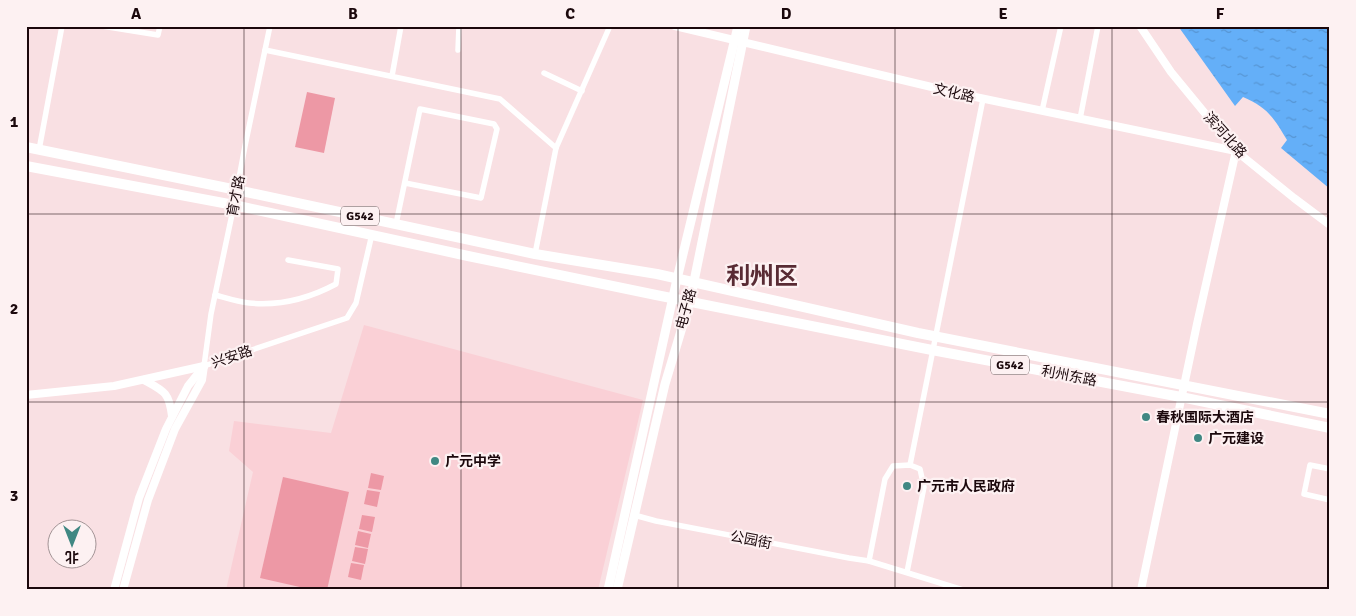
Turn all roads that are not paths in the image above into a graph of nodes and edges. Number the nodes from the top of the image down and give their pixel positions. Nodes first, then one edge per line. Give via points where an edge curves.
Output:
1 (62, 26) edge
2 (102, 26) edge
3 (160, 26) edge
4 (270, 26) edge
5 (401, 26) edge
6 (459, 26) edge
7 (610, 26) edge
8 (674, 26) edge
9 (738, 26) edge
10 (746, 26) edge
11 (1061, 26) edge
12 (1098, 26) edge
13 (1140, 26) edge
14 (739, 41) junction
15 (265, 50) junction
16 (458, 50) dead end
17 (544, 73) dead end
18 (392, 76) junction
19 (582, 91) junction
20 (983, 99) junction
21 (1042, 111) junction
22 (1080, 119) junction
23 (26, 147) edge
24 (556, 148) junction
25 (39, 150) junction
26 (1236, 151) junction
27 (26, 166) edge
28 (405, 183) junction
29 (214, 185) junction
30 (236, 190) junction
31 (269, 197) junction
32 (210, 201) junction
33 (234, 205) junction
34 (266, 212) junction
35 (396, 224) junction
36 (1330, 225) edge
37 (372, 234) junction
38 (535, 254) junction
39 (288, 260) dead end
40 (678, 279) junction
41 (694, 282) junction
42 (215, 295) junction
43 (673, 298) junction
44 (690, 301) junction
45 (935, 336) junction
46 (932, 350) junction
47 (204, 366) junction
48 (144, 380) junction
49 (1184, 386) junction
50 (26, 395) edge
51 (1181, 397) junction
52 (1330, 414) edge
53 (172, 416) junction
54 (1330, 428) edge
55 (1330, 460) edge
56 (910, 465) junction
57 (1329, 469) edge
58 (1330, 500) edge
59 (634, 515) junction
60 (869, 561) junction
61 (907, 572) junction
62 (114, 590) edge
63 (123, 590) edge
64 (608, 590) edge
65 (617, 590) edge
66 (963, 590) edge
67 (1141, 590) edge

1 - 25 street
2 - 3 street via 158,35
4 - 15 street, 育才路
5 - 18 street
6 - 16 street
7 - 19 street
8 - 14 street, 文化路
9 - 14 main road, 电子路
10 - 14 main road, 电子路
11 - 21 street
12 - 22 street
13 - 26 street, 滨河北路 via 1171,72
14 - 20 street, 文化路
14 - 40 main road, 电子路
14 - 41 main road, 电子路
15 - 18 street
15 - 30 street, 育才路
17 - 19 street
18 - 24 street via 500,99
19 - 24 street
20 - 21 street, 文化路
20 - 45 street
21 - 22 street, 文化路
22 - 26 street, 文化路
23 - 25 highway, G542
24 - 38 street
25 - 29 highway, G542
26 - 36 street, 滨河北路
26 - 49 street
27 - 32 highway, G542
28 - 28 street via 481,198 497,129 494,124 420,109
28 - 35 street
29 - 30 highway, G542
29 - 32 main road
30 - 31 highway, G542
30 - 33 street, 育才路
31 - 34 main road
31 - 35 highway, G542
32 - 33 highway, G542
33 - 34 highway, G542
33 - 42 street, 育才路
34 - 37 highway, G542
35 - 38 highway, G542
37 - 43 highway, G542
37 - 47 street, 兴安路 via 356,303 347,318
38 - 40 highway, G542
39 - 42 street via 338,269 336,284 304,298 275,303 248,303
40 - 41 highway, G542
40 - 43 main road, 电子路
41 - 44 main road, 电子路
41 - 45 highway, 利州东路 / G542
42 - 47 street, 育才路
43 - 44 highway, G542
43 - 64 main road, 电子路
44 - 46 highway, 利州东路 / G542
44 - 59 main road, 电子路 via 665,384
45 - 46 street
45 - 49 highway, 利州东路 / G542
46 - 51 highway, 利州东路 / G542
46 - 56 street
47 - 48 street, 兴安路
47 - 53 street via 188,386
47 - 63 street via 202,380 175,429 148,500
48 - 50 street, 兴安路
48 - 53 street via 164,391
49 - 51 street
49 - 52 highway, 利州东路 / G542
51 - 54 highway, 利州东路 / G542
51 - 67 street
53 - 62 street via 139,498
55 - 57 street
56 - 60 street via 893,466 885,479
56 - 61 street via 920,469 924,487
57 - 58 street via 1310,465 1304,494
59 - 60 street, 公园街
59 - 65 main road, 电子路
60 - 61 street, 公园街
61 - 66 street

